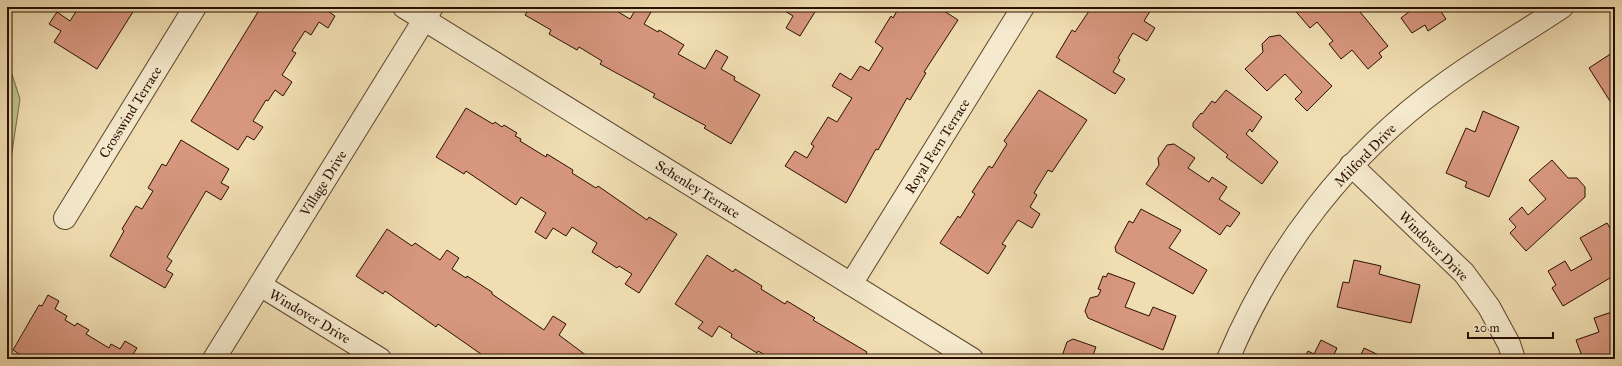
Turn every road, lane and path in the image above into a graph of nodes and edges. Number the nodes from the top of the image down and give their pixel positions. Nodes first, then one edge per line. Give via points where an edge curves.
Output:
1 (195, 7) edge
2 (404, 7) edge
3 (1023, 7) edge
4 (1562, 7) edge
5 (428, 13) edge
6 (1352, 165) junction
7 (65, 218) dead end
8 (851, 284) junction
9 (260, 285) junction
10 (214, 359) edge
11 (380, 359) edge
12 (972, 359) edge
13 (1228, 359) edge
14 (1514, 359) edge

1 - 7 street, Crosswind Terrace
2 - 5 street, Schenley Terrace
3 - 8 street, Royal Fern Terrace
4 - 6 street, Milford Drive via 1443,84 1396,122
5 - 8 street, Schenley Terrace
5 - 9 street, Village Drive
6 - 13 street, Milford Drive via 1310,214 1273,268 1242,325
6 - 14 street, Windover Drive via 1464,273 1489,307
8 - 12 street, Schenley Terrace
9 - 10 street, Village Drive
9 - 11 street, Windover Drive

